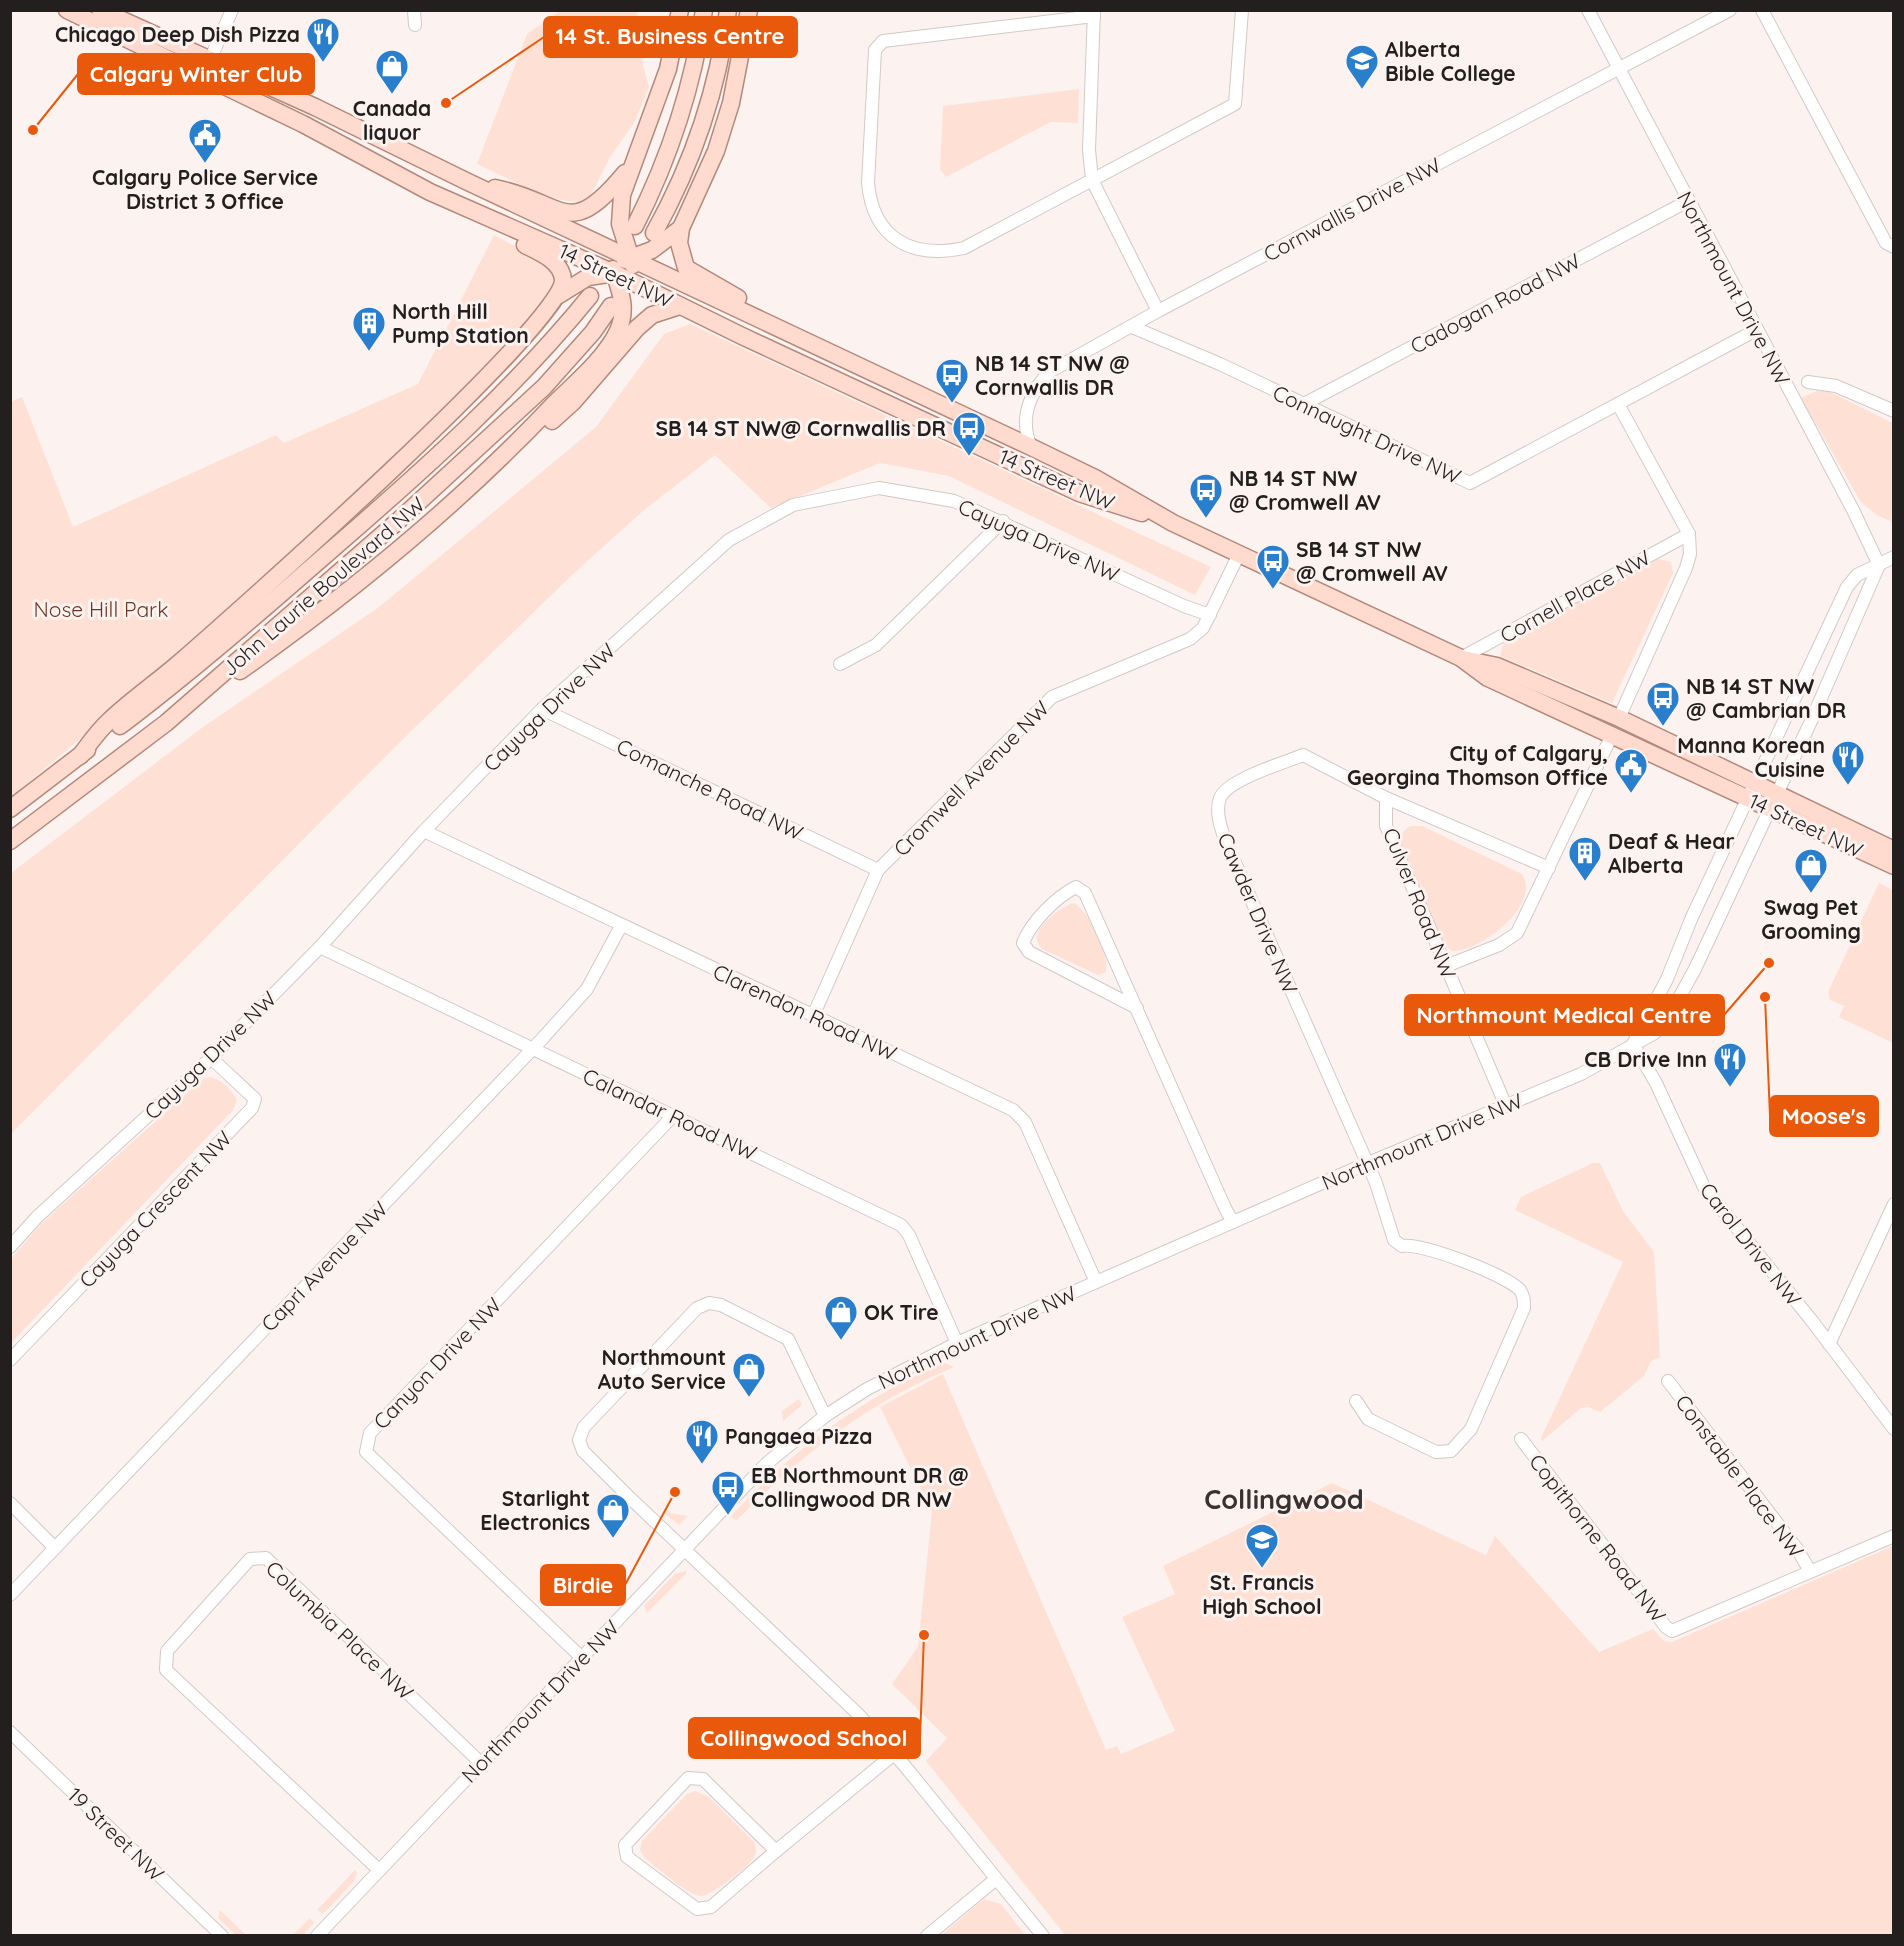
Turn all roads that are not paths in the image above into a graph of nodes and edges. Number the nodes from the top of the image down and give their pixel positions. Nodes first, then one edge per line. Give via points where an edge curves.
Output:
1 (67, 10) edge
2 (100, 10) edge
3 (232, 10) edge
4 (414, 10) edge
5 (680, 10) edge
6 (704, 10) edge
7 (728, 10) edge
8 (749, 10) edge
9 (1242, 10) edge
10 (1588, 10) edge
11 (1730, 10) edge
12 (1762, 10) edge
13 (1094, 13) edge
14 (415, 25) dead end
15 (210, 60) junction
16 (1619, 69) junction
17 (203, 76) junction
18 (634, 163) junction
19 (1092, 180) junction
20 (468, 182) junction
21 (1688, 201) junction
22 (480, 214) junction
23 (635, 226) dead end
24 (681, 228) junction
25 (654, 233) dead end
26 (596, 242) junction
27 (1893, 247) edge
28 (612, 266) junction
29 (634, 266) junction
30 (647, 289) junction
31 (559, 295) junction
32 (590, 296) dead end
33 (611, 306) dead end
34 (680, 306) junction
35 (1158, 311) junction
36 (1132, 327) junction
37 (1756, 330) junction
38 (820, 349) junction
39 (1808, 382) dead end
40 (1618, 404) junction
41 (1302, 405) junction
42 (1893, 411) edge
43 (1031, 447) junction
44 (501, 459) junction
45 (1003, 521) junction
46 (1173, 523) junction
47 (1689, 534) junction
48 (1239, 554) junction
49 (1893, 557) edge
50 (1879, 565) junction
51 (1210, 615) junction
52 (1461, 658) junction
53 (840, 664) dead end
54 (542, 709) junction
55 (1619, 718) junction
56 (166, 723) junction
57 (1612, 735) junction
58 (80, 756) junction
59 (1757, 782) junction
60 (1778, 792) junction
61 (1386, 798) junction
62 (1749, 798) junction
63 (1771, 808) junction
64 (10, 809) edge
65 (424, 831) junction
66 (10, 841) edge
67 (1893, 849) edge
68 (1893, 866) edge
69 (1549, 868) junction
70 (878, 870) junction
71 (621, 926) junction
72 (320, 947) junction
73 (1446, 966) junction
74 (1137, 1008) junction
75 (813, 1016) junction
76 (1633, 1044) junction
77 (532, 1049) junction
78 (212, 1058) junction
79 (1506, 1106) junction
80 (674, 1116) junction
81 (1367, 1164) junction
82 (1893, 1204) edge
83 (1233, 1222) junction
84 (10, 1247) edge
85 (1096, 1282) junction
86 (957, 1343) junction
87 (1829, 1344) junction
88 (10, 1360) edge
89 (1668, 1381) dead end
90 (1356, 1401) dead end
91 (825, 1416) junction
92 (1893, 1429) edge
93 (1521, 1439) dead end
94 (10, 1503) edge
95 (1893, 1536) edge
96 (55, 1548) junction
97 (684, 1548) junction
98 (1810, 1571) junction
99 (10, 1595) edge
100 (581, 1657) junction
101 (10, 1732) edge
102 (894, 1754) junction
103 (481, 1763) junction
104 (776, 1851) junction
105 (379, 1870) junction
106 (996, 1879) junction
107 (222, 1935) edge
108 (317, 1935) edge
109 (927, 1935) edge
110 (1043, 1935) edge

1 - 17 main road, 14 Street NW
2 - 15 main road, 14 Street NW
3 - 15 street
4 - 14 street
5 - 18 main road via 669,69
6 - 23 main road via 676,134
7 - 25 main road via 709,107 685,173
8 - 24 main road via 731,103 716,151
9 - 19 street via 1235,104
10 - 16 street, Northmount Drive NW
11 - 16 street, Cornwallis Drive NW
12 - 27 street via 1886,243
13 - 19 street via 1089,150
13 - 19 street via 883,41 875,50 868,183 880,224 894,239 917,250 942,253 964,248
15 - 17 street
15 - 20 main road, 14 Street NW
16 - 21 street, Northmount Drive NW
16 - 35 street, Cornwallis Drive NW
17 - 22 main road, 14 Street NW
18 - 20 main road via 602,200 575,214 518,192
18 - 29 main road via 619,213
19 - 35 street
20 - 26 main road, 14 Street NW
21 - 37 street, Northmount Drive NW
21 - 41 street, Cadogan Road NW
22 - 28 main road, 14 Street NW via 586,260
22 - 31 main road via 496,231 544,254 554,263 562,272
24 - 29 main road
24 - 38 main road via 679,243 686,268
26 - 28 main road
26 - 29 main road, 14 Street NW
28 - 29 main road
28 - 30 main road, 14 Street NW
28 - 31 main road
28 - 44 main road via 623,296 617,332 598,359
29 - 30 main road
29 - 38 main road, 14 Street NW via 655,271
30 - 34 main road, 14 Street NW
31 - 58 main road via 485,380 312,544 108,722
32 - 58 main road, John Laurie Boulevard NW via 540,356 411,481 164,693
33 - 56 main road, John Laurie Boulevard NW via 570,359 509,421
34 - 44 main road via 652,315 573,402 520,450
34 - 46 main road, 14 Street NW via 1079,493
35 - 36 street, Cornwallis Drive NW
36 - 41 street, Connaught Drive NW via 1220,364
36 - 43 street, Cornwallis Drive NW via 1049,372 1038,384 1025,412 1025,432
37 - 40 street, Connaught Drive NW
37 - 50 street, Northmount Drive NW
38 - 43 main road, 14 Street NW
39 - 42 street via 1836,386
40 - 41 street, Connaught Drive NW via 1470,483
40 - 47 street
43 - 46 main road, 14 Street NW
44 - 56 main road via 413,538 273,648
45 - 51 street, Cayuga Drive NW
45 - 53 street via 876,645
45 - 54 street, Cayuga Drive NW via 954,501 879,489 794,505 729,540
46 - 48 main road, 14 Street NW
47 - 52 street, Cornell Place NW
47 - 55 street via 1686,568
48 - 51 street, Cromwell Avenue NW
48 - 52 main road, 14 Street NW
49 - 50 street
50 - 59 street via 1857,575 1847,587
50 - 60 street, Northmount Drive NW
51 - 70 street, Cromwell Avenue NW via 1190,639 1052,697
52 - 55 main road, 14 Street NW via 1497,666
52 - 57 main road, 14 Street NW via 1488,678
54 - 65 street, Cayuga Drive NW
54 - 70 street, Comanche Road NW
55 - 59 main road, 14 Street NW
56 - 66 main road, John Laurie Boulevard NW
57 - 62 main road, 14 Street NW
57 - 69 street
58 - 64 main road, John Laurie Boulevard NW
59 - 60 main road, 14 Street NW
59 - 62 street
60 - 63 street, Northmount Drive NW
60 - 67 main road, 14 Street NW
61 - 69 street, Cawder Drive NW
61 - 73 street, Culver Road NW via 1386,826
61 - 81 street, Cawder Drive NW via 1303,755 1233,784 1220,798 1218,817
62 - 63 main road, 14 Street NW
62 - 76 street via 1667,979
63 - 68 main road, 14 Street NW
63 - 76 street, Northmount Drive NW via 1695,969 1664,1025
65 - 71 street, Clarendon Road NW
65 - 72 street, Cayuga Drive NW
69 - 73 street via 1517,933 1499,945
70 - 75 street, Cromwell Avenue NW
71 - 75 street, Clarendon Road NW
71 - 77 street, Capri Avenue NW via 587,989
72 - 77 street, Calandar Road NW
72 - 78 street, Cayuga Drive NW
73 - 79 street, Culver Road NW
74 - 74 street via 1029,952 1023,943 1028,930 1076,887 1085,893
74 - 83 street
75 - 85 street, Clarendon Road NW via 1013,1110 1025,1122
76 - 79 street, Northmount Drive NW via 1581,1074
76 - 87 street, Carol Drive NW via 1656,1083 1704,1187
77 - 80 street, Calandar Road NW
77 - 96 street, Capri Avenue NW
78 - 84 street, Cayuga Drive NW via 37,1217
78 - 88 street, Cayuga Crescent NW via 255,1099 252,1108
79 - 81 street, Northmount Drive NW
80 - 86 street, Calandar Road NW via 902,1225
80 - 100 street, Canyon Drive NW via 370,1433 366,1452
81 - 83 street, Northmount Drive NW
81 - 90 street, Cawder Drive NW via 1394,1240 1402,1246 1435,1251 1506,1280 1520,1290 1524,1308 1471,1430 1451,1451 1436,1452 1368,1419
82 - 87 street
83 - 85 street, Northmount Drive NW
85 - 86 street, Northmount Drive NW
86 - 91 street, Northmount Drive NW via 867,1389
87 - 92 street, Carol Drive NW
89 - 98 street, Constable Place NW
91 - 97 street, Northmount Drive NW via 766,1464
91 - 97 street via 788,1339 721,1305 709,1303 698,1308 584,1427 579,1440 583,1451
93 - 98 street, Copithorne Road NW via 1666,1628 1678,1630
94 - 96 street
95 - 98 street
96 - 99 street, Capri Avenue NW
97 - 100 street, Northmount Drive NW
97 - 102 street via 858,1714
100 - 103 street, Northmount Drive NW
101 - 107 street, 19 Street NW
102 - 104 street
102 - 106 street
103 - 105 street, Northmount Drive NW
103 - 105 street, Columbia Place NW via 267,1558 250,1559 167,1651 166,1670
104 - 104 street via 703,1779 688,1778 625,1845 627,1857 697,1909 711,1907
105 - 108 street, Northmount Drive NW
106 - 109 street
106 - 110 street

